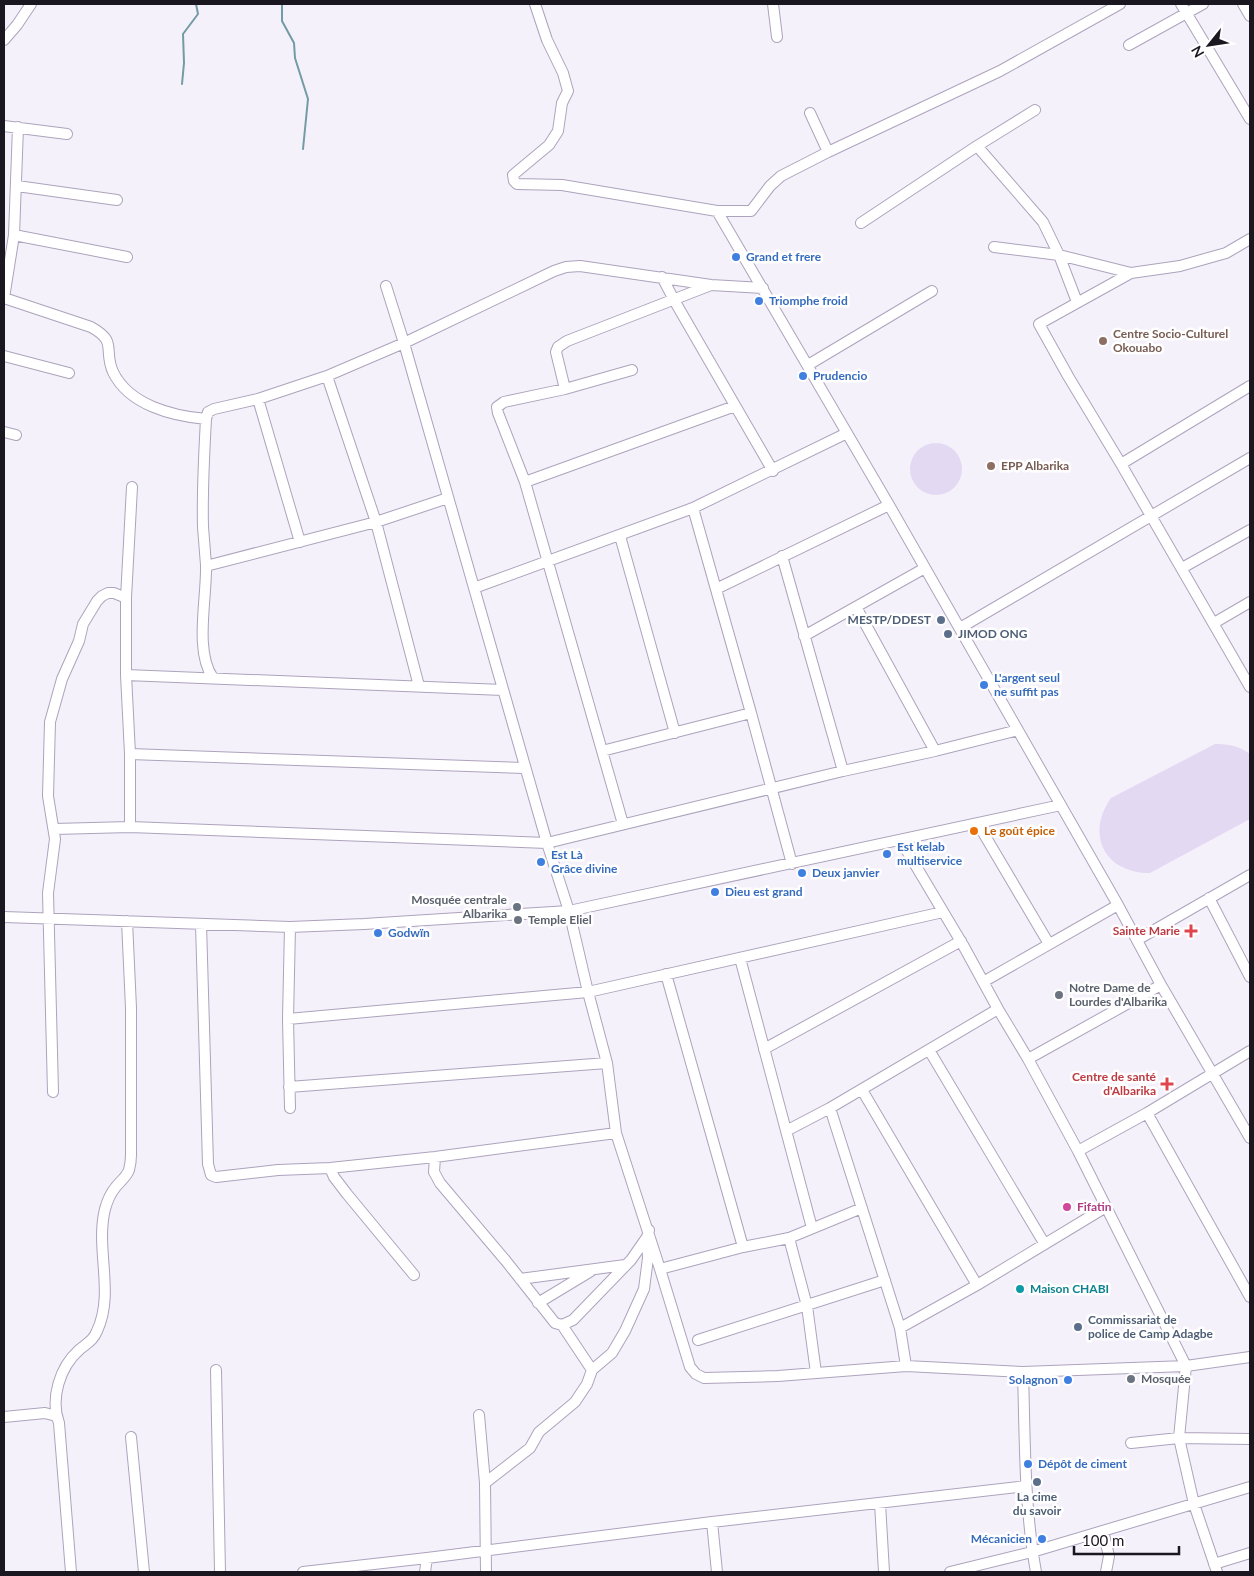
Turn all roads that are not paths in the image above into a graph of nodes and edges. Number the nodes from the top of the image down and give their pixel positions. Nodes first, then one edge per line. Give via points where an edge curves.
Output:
1 (31, 4) edge
2 (534, 4) edge
3 (773, 4) edge
4 (1120, 4) edge
5 (1181, 4) edge
6 (1203, 4) edge
7 (1243, 4) edge
8 (1187, 12) junction
9 (1250, 16) edge
10 (777, 37) dead end
11 (4, 40) edge
12 (1129, 45) dead end
13 (1035, 110) dead end
14 (810, 113) dead end
15 (1250, 119) edge
16 (4, 126) edge
17 (18, 127) junction
18 (67, 134) dead end
19 (977, 146) junction
20 (828, 152) junction
21 (16, 186) junction
22 (117, 200) dead end
23 (718, 211) junction
24 (861, 223) dead end
25 (14, 234) junction
26 (1250, 239) edge
27 (994, 247) dead end
28 (1059, 255) junction
29 (127, 257) dead end
30 (1131, 273) junction
31 (662, 277) junction
32 (711, 285) junction
33 (386, 286) dead end
34 (763, 288) junction
35 (932, 291) dead end
36 (4, 298) edge
37 (674, 300) junction
38 (1077, 302) junction
39 (404, 343) junction
40 (4, 356) edge
41 (808, 365) junction
42 (632, 370) dead end
43 (69, 373) dead end
44 (327, 376) junction
45 (1250, 386) edge
46 (565, 389) junction
47 (258, 399) junction
48 (735, 406) junction
49 (206, 419) junction
50 (4, 432) edge
51 (847, 434) junction
52 (16, 435) dead end
53 (1250, 458) edge
54 (1121, 464) junction
55 (773, 471) junction
56 (525, 482) junction
57 (132, 487) dead end
58 (448, 498) junction
59 (889, 505) junction
60 (693, 508) junction
61 (1151, 516) junction
62 (376, 522) junction
63 (1250, 530) edge
64 (620, 536) junction
65 (300, 542) junction
66 (782, 556) junction
67 (548, 562) junction
68 (206, 566) junction
69 (925, 568) junction
70 (1182, 568) junction
71 (474, 588) junction
72 (716, 589) junction
73 (126, 598) junction
74 (1250, 602) edge
75 (856, 607) junction
76 (1214, 623) junction
77 (960, 628) junction
78 (804, 636) junction
79 (126, 675) junction
80 (213, 678) junction
81 (1249, 681) edge
82 (419, 686) junction
83 (503, 690) junction
84 (751, 713) junction
85 (1018, 730) junction
86 (675, 733) junction
87 (602, 751) junction
88 (935, 751) junction
89 (130, 754) junction
90 (525, 768) junction
91 (843, 771) junction
92 (771, 788) junction
93 (1061, 806) junction
94 (623, 824) junction
95 (978, 824) junction
96 (130, 827) junction
97 (54, 829) junction
98 (901, 841) junction
99 (547, 843) junction
100 (792, 864) junction
101 (1250, 875) edge
102 (1210, 898) junction
103 (1118, 905) junction
104 (569, 911) junction
105 (943, 912) junction
106 (4, 917) edge
107 (50, 918) junction
108 (127, 921) junction
109 (201, 924) junction
110 (290, 927) junction
111 (1137, 940) junction
112 (961, 941) junction
113 (1049, 944) junction
114 (740, 958) junction
115 (1249, 970) edge
116 (666, 974) junction
117 (983, 982) junction
118 (1161, 985) junction
119 (588, 992) junction
120 (998, 1009) junction
121 (288, 1019) junction
122 (764, 1049) junction
123 (930, 1050) junction
124 (1250, 1051) edge
125 (1028, 1059) junction
126 (607, 1063) junction
127 (1214, 1074) junction
128 (289, 1087) junction
129 (862, 1090) junction
130 (53, 1092) dead end
131 (290, 1108) dead end
132 (830, 1108) junction
133 (1147, 1113) junction
134 (786, 1131) junction
135 (616, 1133) junction
136 (1250, 1138) edge
137 (1078, 1151) junction
138 (435, 1157) junction
139 (330, 1168) junction
140 (1106, 1207) junction
141 (862, 1208) junction
142 (812, 1228) junction
143 (648, 1234) junction
144 (789, 1238) junction
145 (1044, 1243) junction
146 (743, 1247) junction
147 (652, 1257) junction
148 (628, 1263) junction
149 (594, 1269) junction
150 (660, 1269) junction
151 (414, 1275) dead end
152 (520, 1279) junction
153 (885, 1280) junction
154 (976, 1285) junction
155 (1250, 1298) edge
156 (538, 1302) junction
157 (807, 1306) junction
158 (562, 1325) junction
159 (900, 1328) junction
160 (698, 1340) dead end
161 (1250, 1357) edge
162 (906, 1366) junction
163 (1186, 1366) junction
164 (216, 1370) dead end
165 (592, 1370) junction
166 (1023, 1372) junction
167 (816, 1373) junction
168 (479, 1415) dead end
169 (56, 1416) junction
170 (4, 1418) edge
171 (131, 1437) dead end
172 (1179, 1438) junction
173 (1250, 1439) edge
174 (1131, 1443) dead end
175 (485, 1483) junction
176 (1026, 1486) junction
177 (1250, 1487) edge
178 (880, 1503) junction
179 (1194, 1504) junction
180 (712, 1522) junction
181 (1103, 1531) junction
182 (484, 1550) junction
183 (1032, 1552) junction
184 (1250, 1553) edge
185 (427, 1558) junction
186 (1216, 1568) edge
187 (355, 1569) edge
188 (71, 1572) edge
189 (144, 1572) edge
190 (220, 1572) edge
191 (303, 1572) edge
192 (425, 1572) edge
193 (486, 1572) edge
194 (717, 1572) edge
195 (884, 1572) edge
196 (954, 1572) edge
197 (1036, 1572) edge
198 (1106, 1572) edge

1 - 11 street
2 - 23 street via 568,91 562,103 558,132 513,176 517,184 562,185
3 - 10 street
4 - 20 street via 1000,71
5 - 8 street
6 - 8 street
7 - 9 street
8 - 12 street
8 - 15 street
13 - 19 street
14 - 20 street
16 - 17 street
17 - 18 street
17 - 21 street
19 - 24 street
19 - 28 street via 1043,222
20 - 23 street via 775,180 751,211
21 - 22 street
21 - 25 street
23 - 34 street
25 - 29 street
25 - 36 street
26 - 30 street via 1226,253 1180,266
27 - 28 street
28 - 30 street
28 - 38 street
30 - 38 street
31 - 32 street
31 - 37 street
31 - 39 street via 566,267
32 - 34 street
32 - 37 street
33 - 39 street
34 - 41 street
35 - 41 street
36 - 49 street via 100,331 107,340 113,372 125,388 148,405 185,417
37 - 46 street via 558,347 556,352
37 - 48 street
38 - 54 street via 1039,324
39 - 44 street
39 - 58 street
40 - 43 street
41 - 51 street
42 - 46 street
44 - 47 street
44 - 62 street
45 - 54 street
46 - 56 street via 504,402 497,407
47 - 49 street via 214,409 208,412
47 - 65 street
48 - 55 street
48 - 56 street
49 - 68 street via 203,507
50 - 52 street
51 - 55 street
51 - 59 street
53 - 61 street
54 - 61 street
55 - 60 street
56 - 67 street
57 - 73 street
58 - 62 street
58 - 71 street
59 - 66 street
59 - 69 street
60 - 64 street
60 - 72 street
61 - 70 street
61 - 77 street
62 - 65 street
62 - 82 street
63 - 70 street
64 - 67 street
64 - 86 street
65 - 68 street
66 - 72 street
66 - 78 street
67 - 71 street
67 - 87 street
68 - 80 street via 203,638 205,665
69 - 75 street
69 - 77 street
70 - 76 street
71 - 83 street
72 - 84 street
73 - 79 street
73 - 97 street via 108,593 97,601 83,624 62,679 50,722 48,796
74 - 76 street
75 - 78 street
75 - 88 street
76 - 81 street
77 - 85 street
78 - 91 street
79 - 80 street
79 - 89 street
80 - 82 street
82 - 83 street
83 - 90 street
84 - 86 street
84 - 92 street
85 - 88 street
85 - 93 street
86 - 87 street
87 - 94 street
88 - 91 street
89 - 90 street
89 - 96 street
90 - 99 street
91 - 92 street
92 - 94 street
92 - 100 street
93 - 95 street
93 - 103 street
94 - 99 street
95 - 98 street
95 - 113 street
96 - 97 street
96 - 99 street
97 - 107 street via 48,893
98 - 100 street
98 - 105 street
99 - 104 street
100 - 104 street
101 - 102 street
102 - 111 street
102 - 115 street
103 - 111 street
103 - 113 street
104 - 110 street
104 - 119 street
105 - 112 street
105 - 114 street
106 - 107 street
107 - 108 street
107 - 130 street
108 - 109 street
108 - 169 street via 132,1155 128,1171 105,1210 104,1314 91,1342 70,1360 61,1374
109 - 110 street
109 - 139 street via 208,1164 211,1175
110 - 121 street
111 - 118 street
112 - 117 street
112 - 122 street
113 - 117 street
114 - 116 street
114 - 122 street
116 - 119 street
116 - 146 street
117 - 120 street
118 - 125 street
118 - 127 street
119 - 121 street
119 - 126 street
120 - 123 street
120 - 125 street
121 - 128 street
122 - 134 street
123 - 129 street
123 - 145 street
124 - 127 street
125 - 137 street
126 - 128 street
126 - 135 street
127 - 133 street
127 - 136 street
128 - 131 street
129 - 132 street
129 - 154 street
132 - 134 street
132 - 141 street
133 - 137 street
133 - 155 street
134 - 142 street
135 - 138 street
135 - 143 street
137 - 140 street
138 - 139 street
138 - 152 street via 434,1172 440,1183
139 - 151 street via 346,1194
140 - 145 street
140 - 163 street
141 - 142 street
141 - 153 street
142 - 144 street
143 - 147 street
143 - 148 street
144 - 146 street
144 - 157 street
145 - 154 street
146 - 150 street
147 - 148 street
147 - 150 street
147 - 165 street via 644,1289 625,1331 612,1353
148 - 149 street
148 - 158 street via 573,1320
149 - 152 street
149 - 156 street
150 - 167 street via 690,1367 696,1374 704,1378 721,1378
152 - 156 street
153 - 157 street
153 - 159 street
154 - 159 street
156 - 158 street via 555,1323
157 - 160 street
157 - 167 street
158 - 165 street
159 - 162 street
161 - 163 street
162 - 166 street
162 - 167 street
163 - 166 street
163 - 172 street
164 - 190 street
165 - 175 street via 576,1402 539,1432 530,1448
166 - 176 street
168 - 175 street
169 - 170 street via 45,1413
169 - 188 street
171 - 189 street
172 - 173 street
172 - 174 street
172 - 179 street
175 - 182 street
176 - 178 street
176 - 183 street
177 - 179 street
178 - 180 street
178 - 195 street
179 - 181 street
179 - 186 street
180 - 182 street
180 - 194 street
181 - 183 street
181 - 198 street via 1109,1556
182 - 185 street
182 - 193 street
183 - 196 street
183 - 197 street
184 - 186 street
185 - 187 street
185 - 192 street
187 - 191 street

